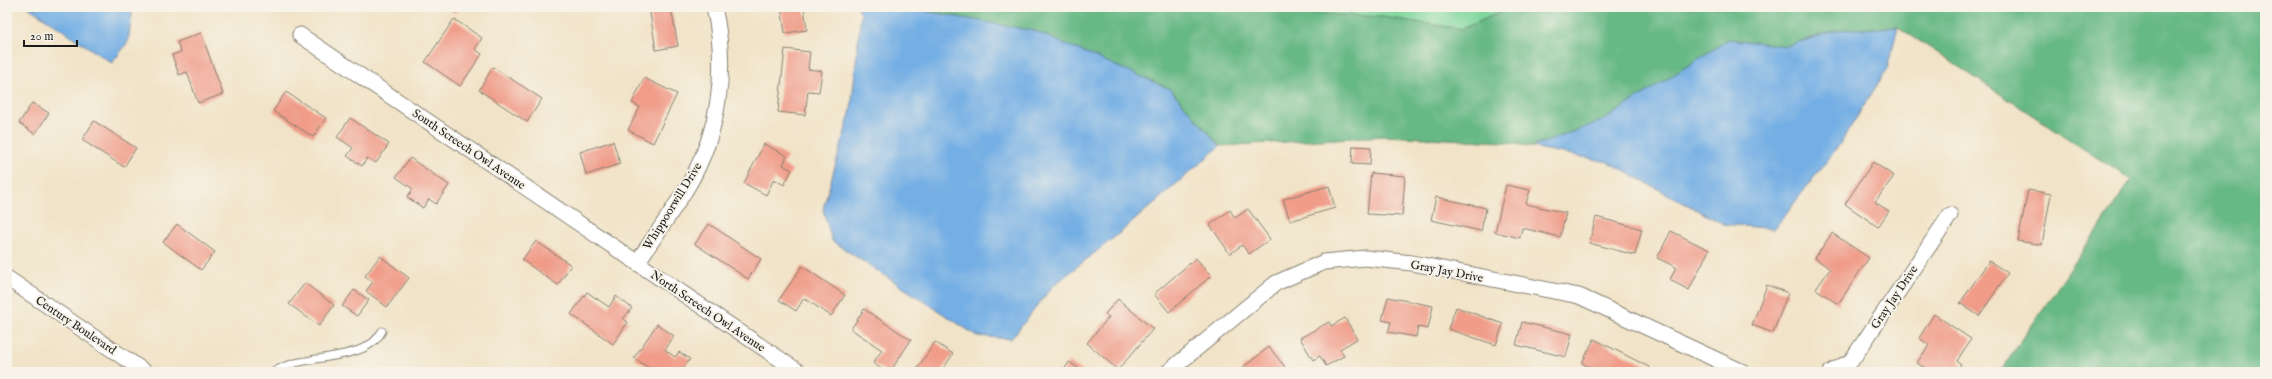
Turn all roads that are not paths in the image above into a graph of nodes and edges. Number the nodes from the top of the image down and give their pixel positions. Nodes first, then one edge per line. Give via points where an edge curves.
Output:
1 (714, 7) edge
2 (300, 35) dead end
3 (1950, 215) dead end
4 (637, 263) junction
5 (7, 278) edge
6 (382, 331) dead end
7 (145, 372) edge
8 (274, 372) edge
9 (799, 372) edge
10 (1168, 372) edge
11 (1744, 372) edge
12 (1831, 372) edge

1 - 4 street, Whippoorwill Drive via 721,59 720,92 714,124 703,157 689,184
2 - 4 street, South Screech Owl Avenue
3 - 12 street, Gray Jay Drive via 1851,361
4 - 9 street, North Screech Owl Avenue
5 - 7 street, Century Boulevard
6 - 8 lane via 378,340 368,347 346,354 310,359
10 - 11 street, Gray Jay Drive via 1276,283 1324,262 1366,258 1412,263 1579,296

